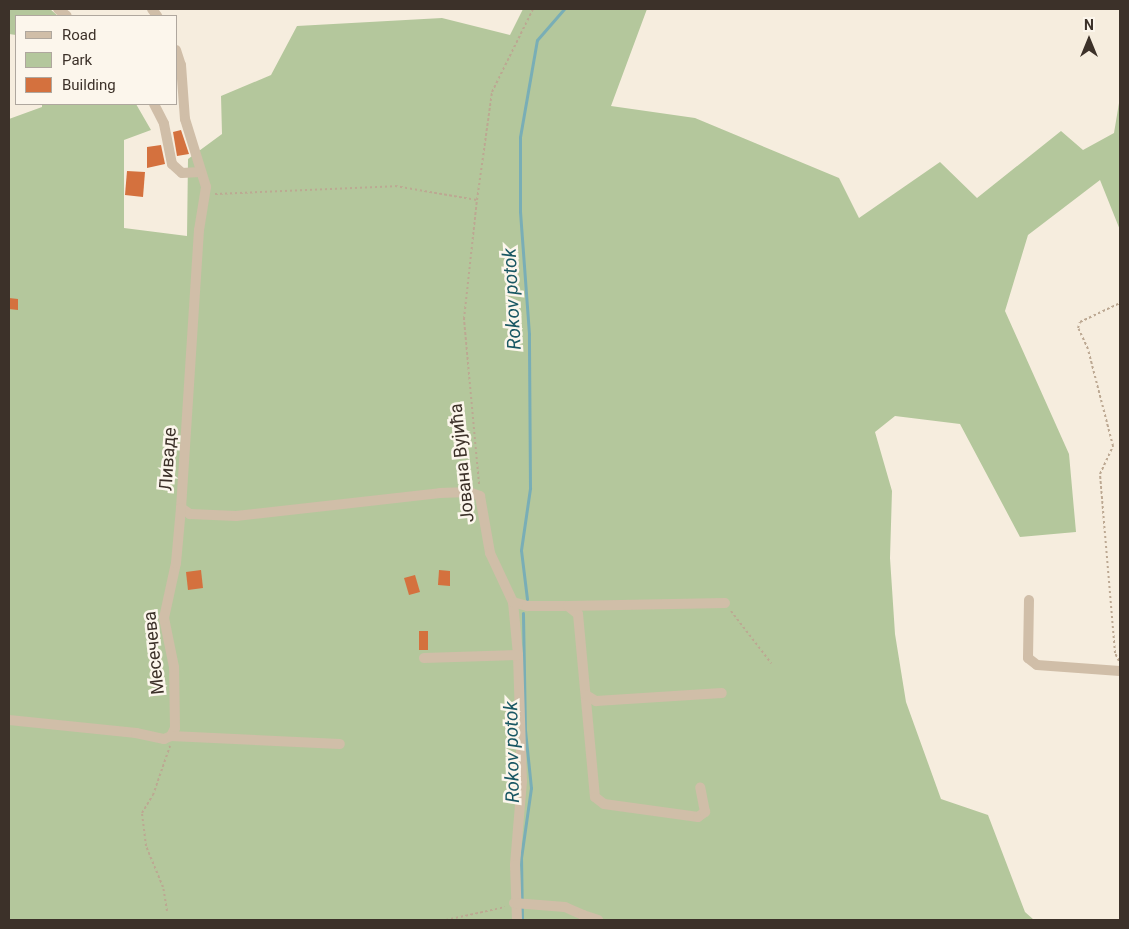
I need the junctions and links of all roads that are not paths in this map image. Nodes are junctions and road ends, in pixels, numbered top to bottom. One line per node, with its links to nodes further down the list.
1 (178, 56): 3 (street, Ливаде)
2 (154, 105): 3 (street)
3 (200, 172): 5 (street, Ливаде)
4 (480, 496): 5 (street, Ливаде); 7 (street, Јована Вујића)
5 (181, 508): 16 (street, Месечева)
6 (1029, 600): 12 (street)
7 (513, 602): 9 (street); 10 (street, Јована Вујића)
8 (725, 603): 9 (street)
9 (568, 606): 14 (street)
10 (518, 655): 11 (street); 19 (street, Јована Вујића)
11 (424, 658)
12 (1120, 671)
13 (722, 693): 14 (street)
14 (586, 695): 18 (street)
15 (9, 720): 16 (street)
16 (171, 736): 17 (street)
17 (340, 744)
18 (700, 787)
19 (520, 902): 20 (street); 21 (street, Јована Вујића)
20 (584, 917): 22 (street)
21 (517, 920)
22 (598, 920)

